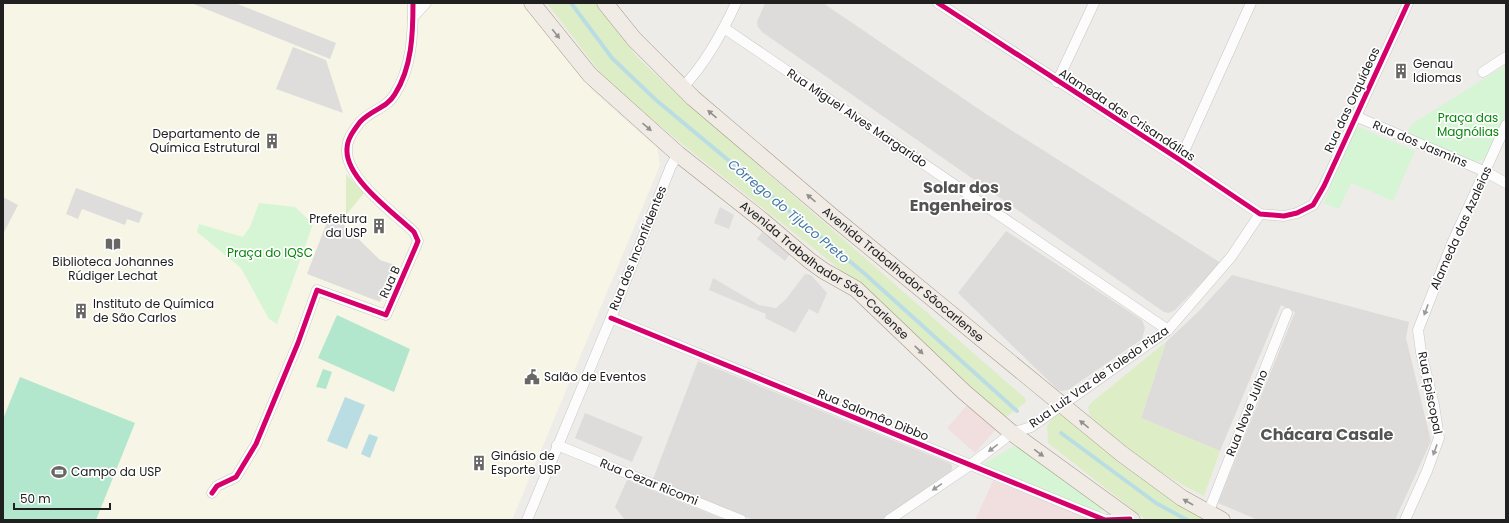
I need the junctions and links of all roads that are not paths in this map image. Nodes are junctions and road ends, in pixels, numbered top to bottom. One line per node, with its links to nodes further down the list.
1 (413, 3): 10 (street, Rua B)
2 (426, 3): 10 (street)
3 (532, 3): 18 (main road, Avenida Trabalhador São-Carlense, one-way to 18)
4 (605, 3): 15 (main road, Avenida Trabalhador Sãocarlense)
5 (736, 3): 11 (street)
6 (939, 3): 14 (street, Alameda das Crisandálias)
7 (1094, 3): 14 (street)
8 (1251, 3): 19 (street)
9 (1408, 3): 16 (street, Rua das Orquídeas)
10 (413, 17): 32 (street, Rua B)
11 (724, 28): 15 (street); 26 (street, Rua Miguel Alves Margarido)
12 (1506, 57): 13 (street)
13 (1483, 72)
14 (1057, 82): 19 (street, Alameda das Crisandálias)
15 (683, 87): 28 (main road, Avenida Trabalhador Sãocarlense, one-way to 15)
16 (1355, 116): 20 (street, Rua dos Jasmins); 22 (street, Rua das Orquídeas)
17 (1506, 125): 20 (street, Alameda das Azaleias)
18 (678, 154): 25 (street, Rua dos Inconfidentes); 29 (main road, Avenida Trabalhador São-Carlense, one-way to 29)
19 (1180, 160): 23 (street, Alameda das Crisandálias)
20 (1486, 172): 21 (street, Rua dos Jasmins); 27 (street, Alameda das Azaleias, one-way to 27)
21 (1506, 183)
22 (1313, 205): 23 (street, Alameda das Crisandálias)
23 (1260, 214): 26 (street, Rua Luiz Vaz de Toledo Pizza)
24 (1286, 313): 33 (street, Rua Nove Julho)
25 (611, 318): 30 (street, Rua dos Inconfidentes); 31 (street, Rua Salomão Dibbo)
26 (1168, 330): 28 (street, Rua Luiz Vaz de Toledo Pizza)
27 (1418, 330): 39 (street, Rua Episcopal, one-way to 39)
28 (1061, 405): 29 (street, Rua Luiz Vaz de Toledo Pizza); 33 (main road, Avenida Trabalhador Sãocarlense, one-way to 28)
29 (1012, 433): 31 (street, Rua Luiz Vaz de Toledo Pizza, one-way to 31); 37 (main road, Avenida Trabalhador São-Carlense, one-way to 37)
30 (558, 445): 34 (street, Rua dos Inconfidentes); 35 (street, Rua Cezar Ricomi)
31 (970, 465): 36 (street, Rua Luiz Vaz de Toledo Pizza, one-way to 36); 37 (street, Rua Salomão Dibbo)
32 (212, 493)
33 (1208, 513): 38 (main road, Avenida Trabalhador Sãocarlense)
34 (526, 520)
35 (741, 520)
36 (889, 520)
37 (1131, 520)
38 (1222, 520)
39 (1406, 520)

